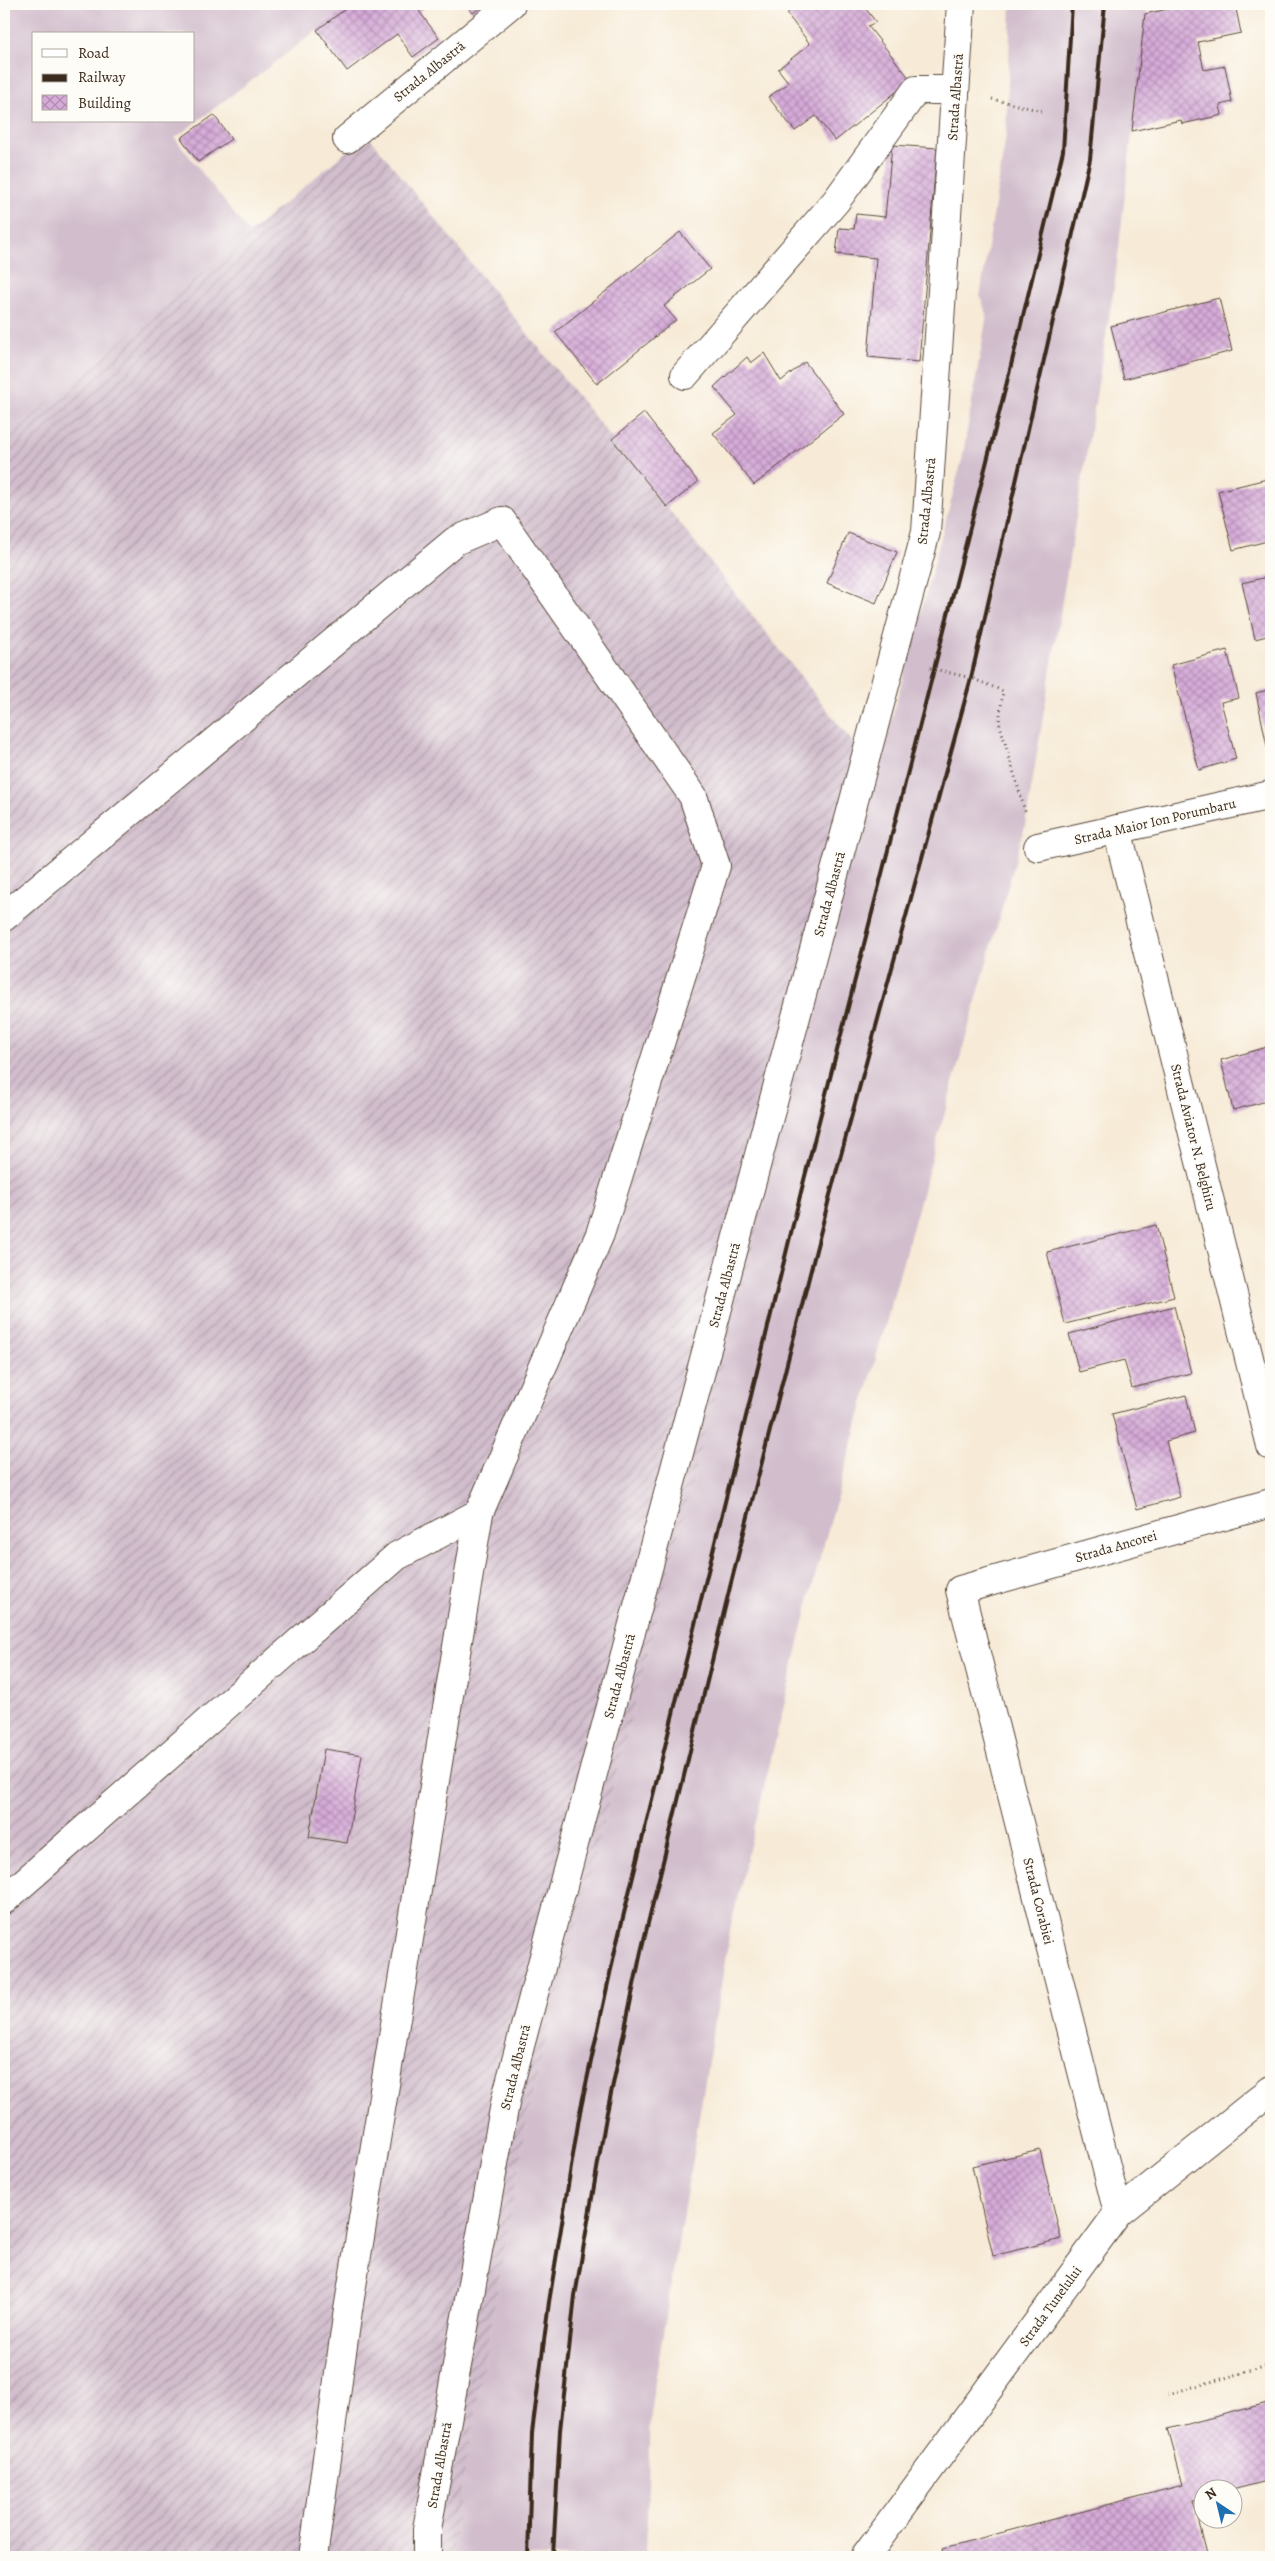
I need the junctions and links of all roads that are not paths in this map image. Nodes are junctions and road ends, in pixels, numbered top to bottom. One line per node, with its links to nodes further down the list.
1 (511, 4): 4 (street, Strada Albastră)
2 (961, 4): 3 (street, Strada Albastră)
3 (955, 90): 5 (street); 18 (street, Strada Albastră)
4 (347, 139)
5 (685, 375)
6 (1271, 795): 7 (street, Strada Maior Ion Porumbaru)
7 (1117, 829): 8 (street, Strada Maior Ion Porumbaru); 10 (street, Strada Aviator N. Belghiru)
8 (1038, 847)
9 (4, 916): 12 (street)
10 (1271, 1446)
11 (1271, 1503): 13 (street, Strada Ancorei)
12 (478, 1513): 14 (street); 17 (street)
13 (960, 1590): 16 (street, Strada Corabiei)
14 (4, 1900)
15 (1271, 2090): 16 (street, Strada Tunelului)
16 (1118, 2213): 19 (street, Strada Tunelului)
17 (313, 2557)
18 (427, 2557)
19 (865, 2557)

